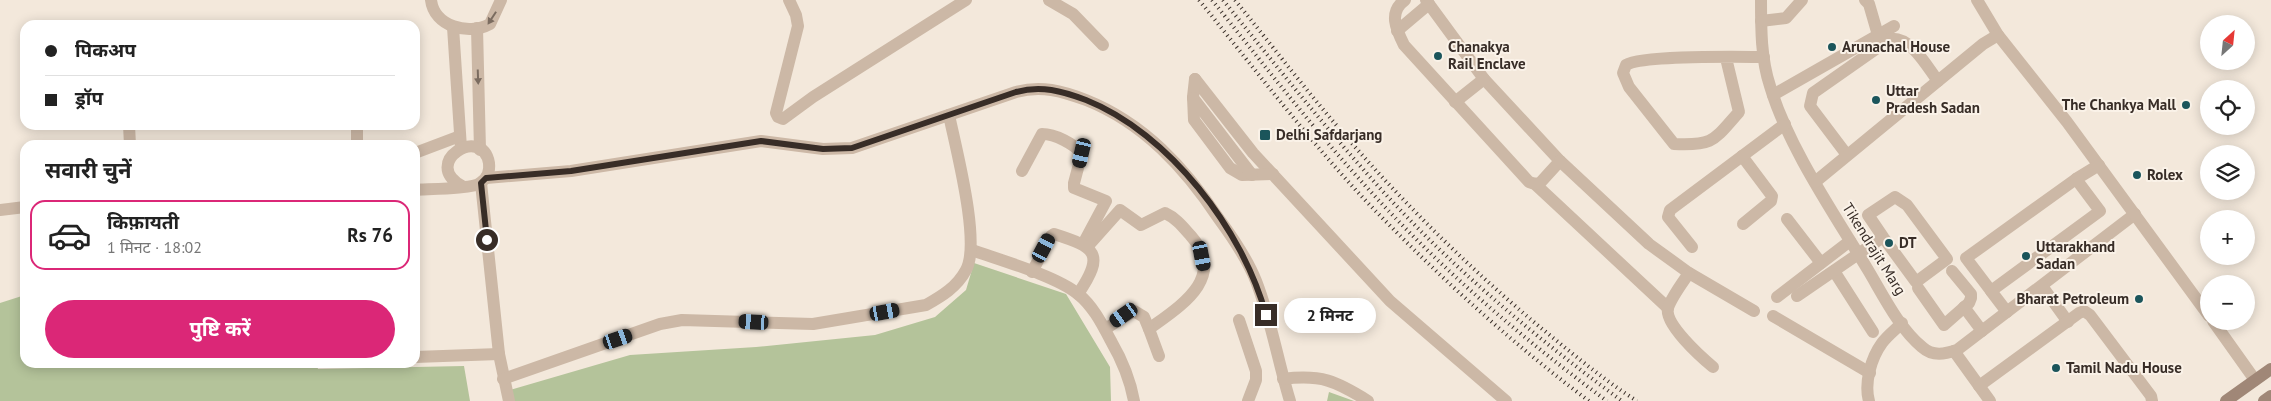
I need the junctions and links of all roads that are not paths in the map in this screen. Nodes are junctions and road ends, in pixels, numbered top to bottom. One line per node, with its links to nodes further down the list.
1 (431, 0): 13 (street)
2 (501, 0): 15 (street, one-way to 15)
3 (789, 0): 4 (street)
4 (966, 0)
5 (1049, 0): 19 (street)
6 (1405, 0): 16 (street)
7 (1761, 0): 12 (street, Tikendrajit Marg)
8 (1802, 0): 12 (street)
9 (1865, 0): 17 (street)
10 (1977, 0): 18 (street)
11 (1427, 2): 16 (street); 22 (street)
12 (1761, 21): 20 (street, Tikendrajit Marg)
13 (453, 26): 15 (street); 28 (street)
14 (1894, 26): 17 (street)
15 (477, 28): 29 (street, one-way to 29)
16 (1397, 31): 25 (street)
17 (1878, 35): 24 (street)
18 (1998, 35): 23 (street); 34 (street)
19 (1103, 46)
20 (1764, 57): 21 (street); 24 (street, Tikendrajit Marg)
21 (1726, 58): 21 (street)
22 (1484, 79): 25 (street); 33 (street)
23 (1938, 81): 31 (street); 31 (street)
24 (1773, 95): 27 (street, Tikendrajit Marg)
25 (1455, 102): 40 (street)
26 (949, 115): 38 (street); 52 (street); 87 (street)
27 (1785, 124): 32 (street); 39 (street, Tikendrajit Marg)
28 (460, 142): 29 (street); 30 (street); 41 (street)
29 (480, 150): 38 (street)
30 (420, 152)
31 (1847, 155): 39 (street)
32 (1742, 156): 47 (street); 51 (street)
33 (1560, 161): 40 (street); 58 (street)
34 (2099, 165): 37 (street); 45 (street)
35 (1022, 171): 50 (street)
36 (1273, 174): 36 (street); 96 (street)
37 (2076, 179): 61 (street); 61 (street)
38 (483, 181): 41 (street); 80 (street)
39 (1815, 182): 49 (street, Tikendrajit Marg)
40 (1536, 184): 67 (street)
41 (462, 186): 42 (street)
42 (420, 190)
43 (20, 207): 44 (street)
44 (2, 208)
45 (2135, 214): 59 (street); 65 (street)
46 (1787, 219): 54 (street)
47 (1743, 224)
48 (1883, 237): 48 (street); 53 (street)
49 (1850, 241): 53 (street, Tikendrajit Marg); 54 (street)
50 (1085, 245): 57 (street); 62 (street); 75 (street)
51 (1692, 247)
52 (972, 250): 57 (street); 86 (street)
53 (1858, 254): 56 (street); 73 (street, Tikendrajit Marg)
54 (1821, 263): 64 (street)
55 (1952, 270): 66 (street)
56 (1834, 271): 63 (street); 78 (street)
57 (1032, 272): 62 (street)
58 (1688, 273): 67 (street); 68 (street)
59 (2042, 286): 69 (street); 72 (street)
60 (1918, 288): 66 (street)
61 (1991, 291): 69 (street)
62 (1078, 294): 74 (street)
63 (1798, 296)
64 (1777, 297)
65 (2200, 304)
66 (1964, 307): 77 (street)
67 (1668, 308): 83 (street)
68 (1754, 311)
69 (2006, 312): 77 (street)
70 (1773, 316): 85 (street)
71 (1239, 320): 93 (street)
72 (2068, 322): 89 (street); 99 (street)
73 (1902, 323): 79 (street, Tikendrajit Marg); 85 (street)
74 (1104, 329): 75 (street); 92 (street)
75 (1149, 329): 81 (street)
76 (2219, 330): 88 (street)
77 (1982, 331): 79 (street)
78 (1873, 332)
79 (1954, 351): 89 (street)
80 (499, 354): 82 (street); 86 (street)
81 (1159, 356)
82 (420, 357)
83 (1713, 367)
84 (2271, 369): 88 (main road)
85 (1870, 373): 97 (street)
86 (503, 379): 91 (street)
87 (1284, 379): 94 (street); 95 (street)
88 (2255, 380): 100 (main road)
89 (1979, 386): 98 (street)
90 (2271, 396): 101 (main road)
91 (509, 401)
92 (1134, 401)
93 (1248, 401)
94 (1290, 401)
95 (1368, 401)
96 (1506, 401)
97 (1869, 401)
98 (1990, 401)
99 (2152, 401)
100 (2226, 401)
101 (2264, 401)

